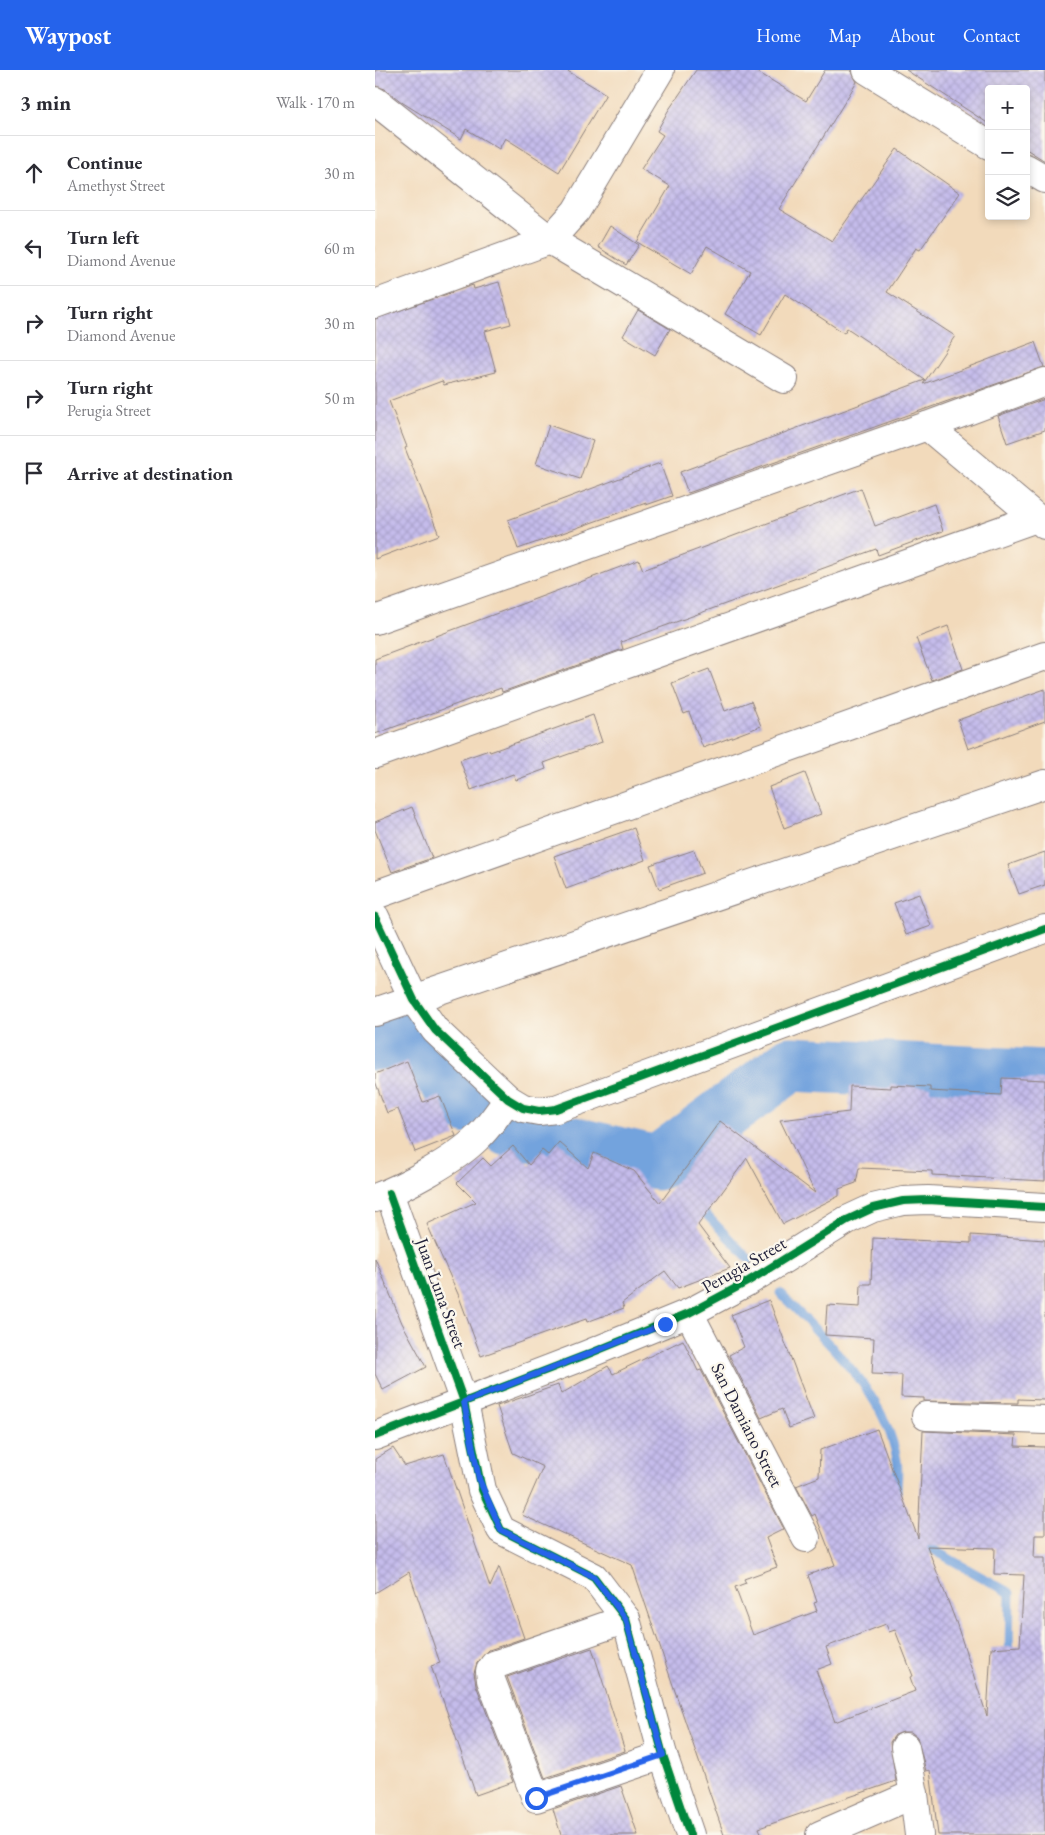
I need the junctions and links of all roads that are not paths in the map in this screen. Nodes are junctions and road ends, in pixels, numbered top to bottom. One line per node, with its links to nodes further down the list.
1 (660, 70): 7 (street)
2 (867, 70): 4 (street)
3 (375, 101): 7 (street)
4 (985, 143)
5 (1030, 170): 6 (street)
6 (1045, 179)
7 (550, 240): 8 (street); 9 (street)
8 (375, 304)
9 (784, 379)
10 (1045, 382): 11 (street)
11 (927, 426): 12 (street); 13 (street)
12 (1041, 521): 15 (street)
13 (375, 620)
14 (1045, 656): 17 (street)
15 (375, 754)
16 (1045, 784): 20 (street)
17 (375, 895)
18 (375, 917): 20 (street)
19 (1045, 929): 22 (street)
20 (414, 1000): 21 (street); 22 (street)
21 (375, 1012)
22 (508, 1099): 23 (street)
23 (382, 1195): 26 (street, Juan Luna Street)
24 (1045, 1207): 25 (street, Perugia Street)
25 (689, 1312): 26 (street, Perugia Street); 30 (street, San Damiano Street)
26 (464, 1402): 29 (street, Perugia Street); 31 (street, Juan Luna Street)
27 (926, 1416): 28 (street)
28 (1045, 1420)
29 (375, 1436)
30 (805, 1538)
31 (626, 1619): 33 (street); 33 (street)
32 (905, 1746): 34 (street)
33 (663, 1755): 35 (street)
34 (915, 1794): 36 (street); 37 (street)
35 (690, 1835)
36 (821, 1835)
37 (919, 1835)

